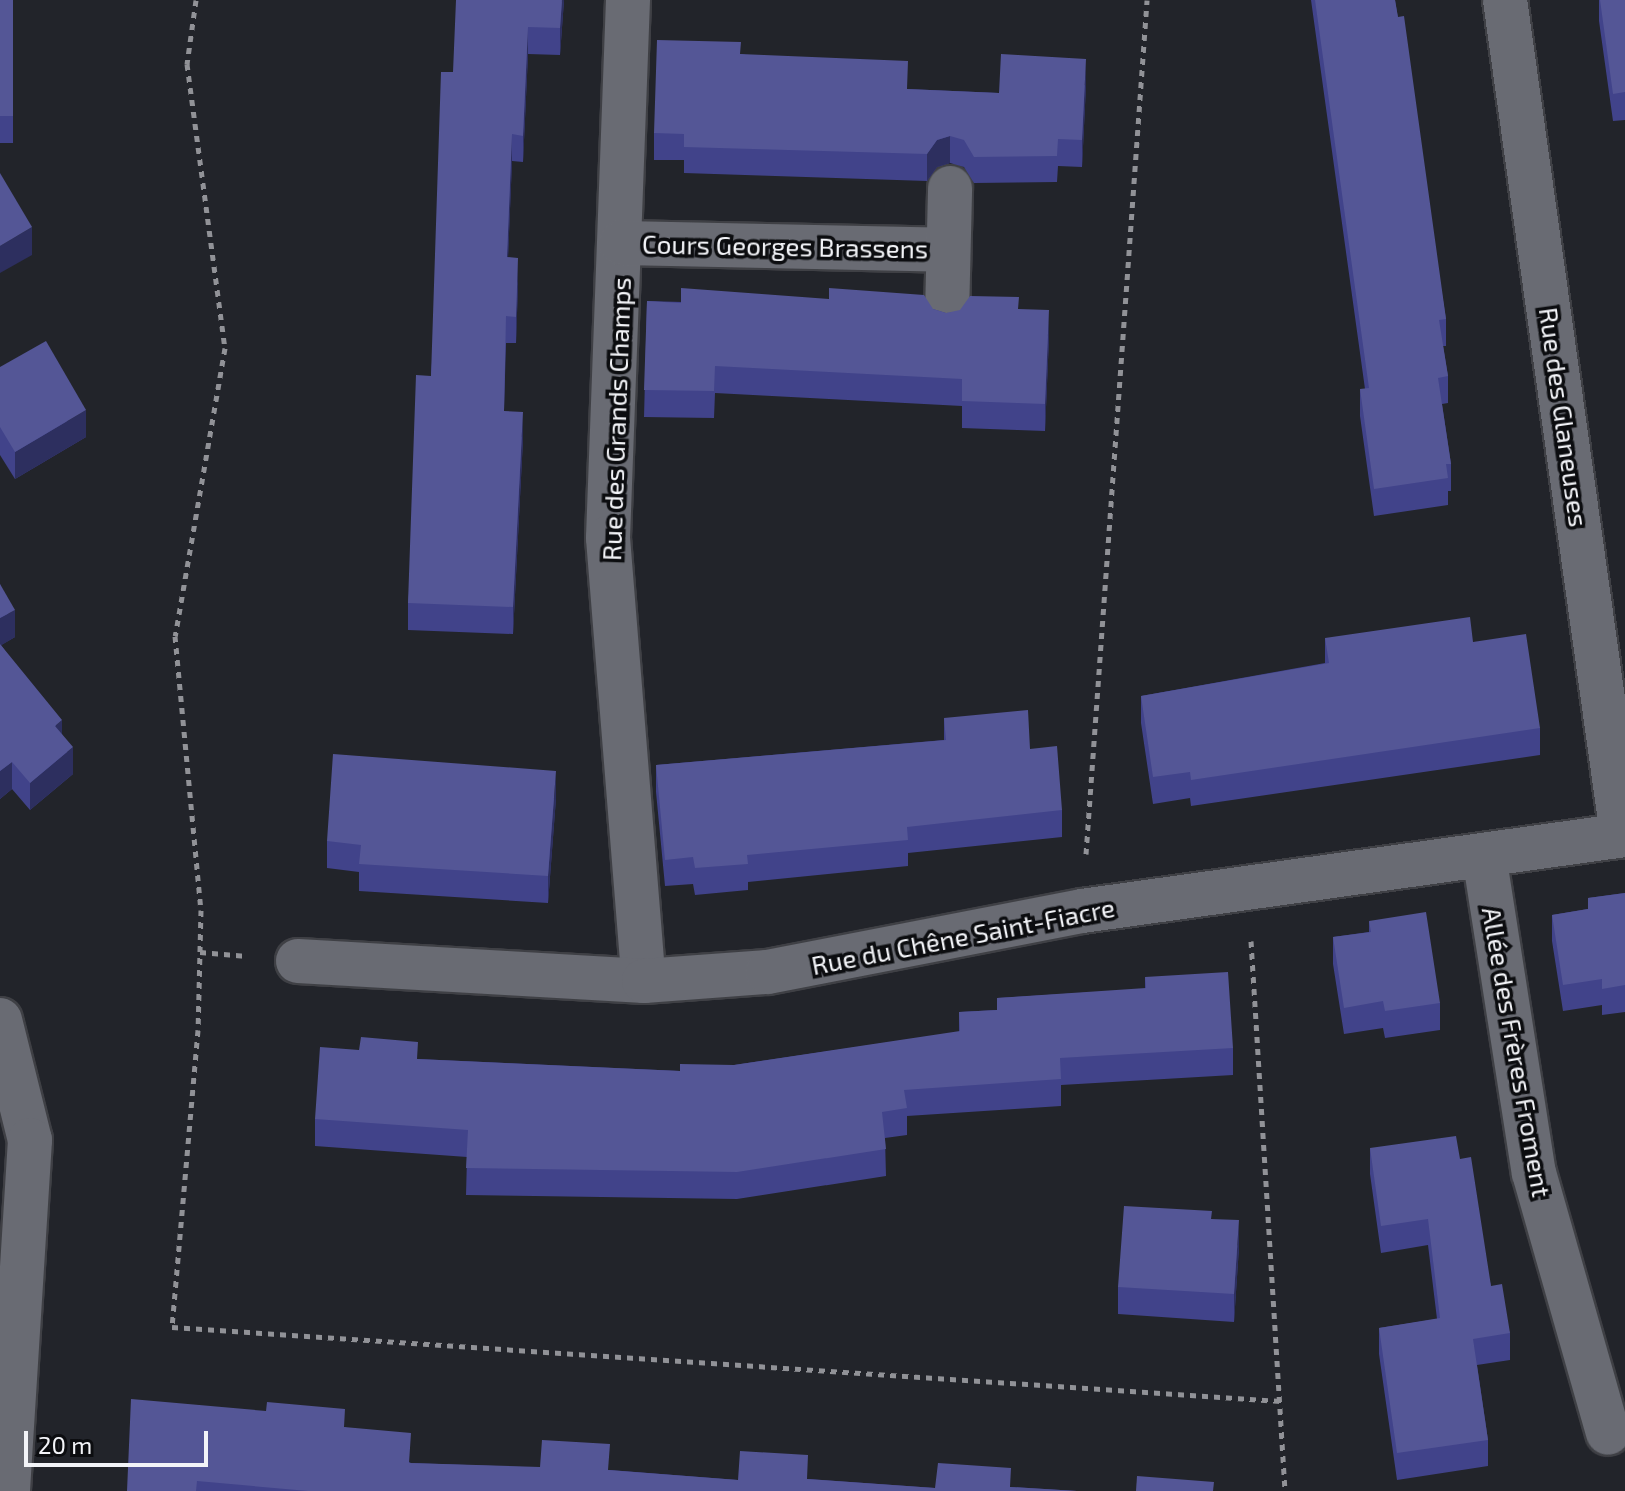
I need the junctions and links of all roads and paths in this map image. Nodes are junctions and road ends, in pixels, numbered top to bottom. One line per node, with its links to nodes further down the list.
1 (628, 0): 5 (street, Rue des Grands Champs)
2 (1147, 0): 11 (path)
3 (1505, 0): 8 (street, Rue des Glaneuses)
4 (950, 188): 6 (street, Cours Georges Brassens)
5 (621, 243): 6 (street, Cours Georges Brassens); 13 (street, Rue des Grands Champs)
6 (948, 250): 7 (street, Cours Georges Brassens)
7 (947, 315)
8 (1624, 835): 9 (street, Rue du Chêne Saint-Fiacre)
9 (1484, 855): 10 (street, Rue du Chêne Saint-Fiacre); 15 (street, Allée des Frères Froment)
10 (1248, 888): 11 (street, Rue du Chêne Saint-Fiacre); 17 (path)
11 (1082, 911): 13 (street, Rue du Chêne Saint-Fiacre)
12 (298, 961): 13 (street, Rue du Chêne Saint-Fiacre)
13 (644, 981)
14 (0, 1020): 16 (street)
15 (1608, 1433)
16 (8, 1491)
17 (1285, 1491)

